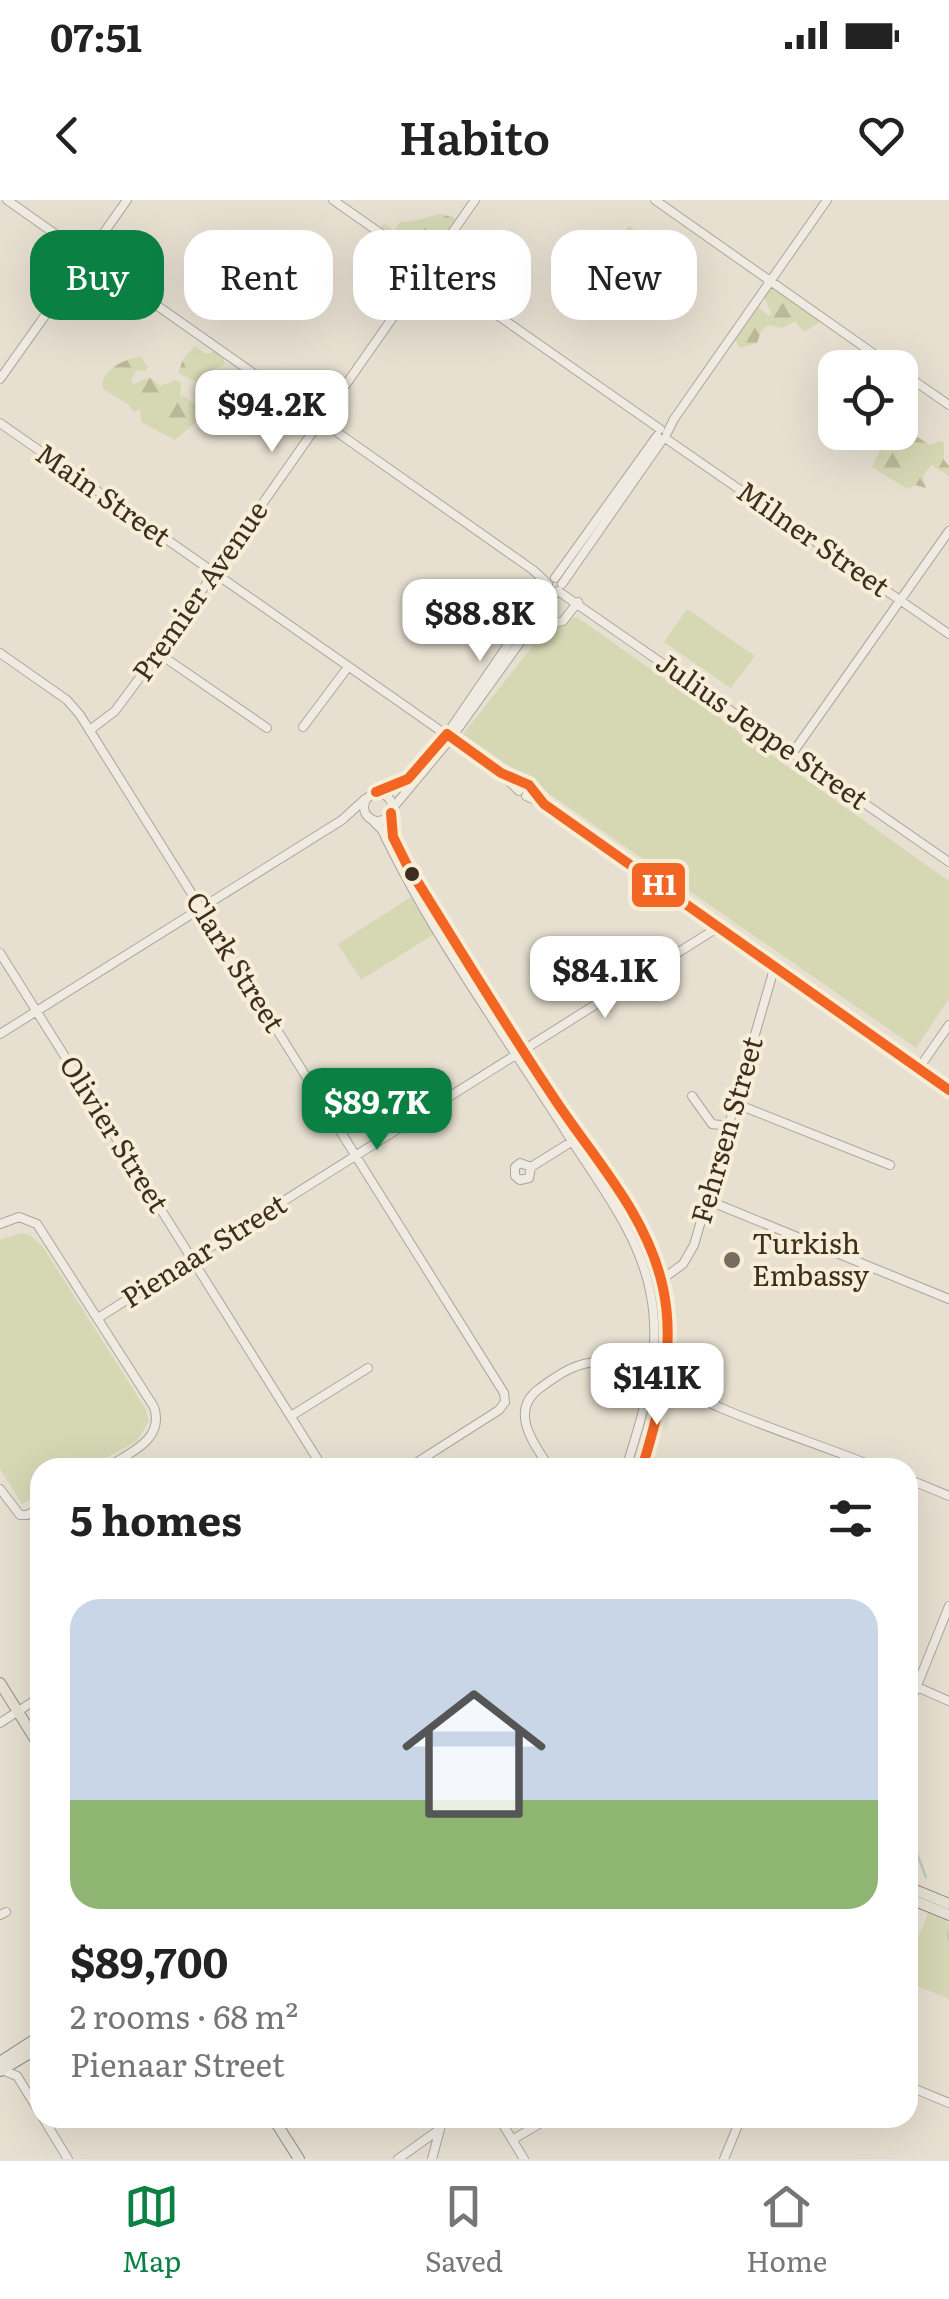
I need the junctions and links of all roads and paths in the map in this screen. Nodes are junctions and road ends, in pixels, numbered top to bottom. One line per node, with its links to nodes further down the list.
1 (7, 200): 7 (street, Julius Jeppe Street)
2 (127, 200): 8 (street)
3 (332, 200): 9 (street, Milner Street)
4 (475, 200): 10 (street, Premier Avenue)
5 (656, 200): 11 (street)
6 (827, 200): 11 (street)
7 (49, 230)
8 (106, 230)
9 (375, 230)
10 (454, 230)
11 (770, 281): 16 (street); 22 (street)
12 (164, 311): 20 (street, Julius Jeppe Street)
13 (42, 320): 17 (street)
14 (390, 320): 20 (street, Premier Avenue)
15 (502, 320): 22 (street, Milner Street)
16 (868, 350)
17 (0, 380)
18 (918, 385): 19 (street)
19 (949, 406)
20 (320, 419): 24 (street, Premier Avenue); 25 (street, Julius Jeppe Street)
21 (0, 423): 24 (street, Main Street)
22 (662, 434): 25 (street); 26 (street, Milner Street)
23 (949, 532): 26 (street)
24 (213, 572): 31 (street, Premier Avenue); 32 (street, Main Street)
25 (555, 585): 27 (street, Julius Jeppe Street); 28 (street)
26 (902, 600): 29 (street, Milner Street); 37 (street)
27 (577, 602): 28 (street); 37 (street, Julius Jeppe Street)
28 (525, 628): 36 (street)
29 (949, 634)
30 (0, 653): 35 (street, Clark Street)
31 (158, 653): 34 (street); 35 (street, Premier Avenue)
32 (348, 667): 33 (street); 36 (street, Main Street)
33 (303, 727)
34 (267, 728)
35 (90, 730): 44 (street, Clark Street)
36 (450, 736): 38 (street); 40 (street); 45 (street, Main Street)
37 (794, 751): 43 (street, Julius Jeppe Street)
38 (376, 792): 39 (street); 40 (street)
39 (365, 800): 41 (street); 42 (street)
40 (391, 811): 41 (street); 47 (street)
41 (368, 818): 42 (street); 47 (street)
42 (342, 820): 44 (street)
43 (949, 862)
44 (201, 908): 49 (street); 59 (street, Clark Street)
45 (716, 928): 48 (street, Main Street); 52 (street, Pienaar Street)
46 (0, 953): 49 (street, Olivier Street)
47 (462, 960): 52 (street)
48 (774, 969): 53 (street, Main Street); 56 (street, Fehrsen Street)
49 (36, 1011): 51 (street); 65 (street, Olivier Street)
50 (949, 1024): 53 (street)
51 (0, 1034)
52 (520, 1052): 58 (street); 59 (street, Pienaar Street)
53 (919, 1068): 54 (street, Main Street)
54 (949, 1090)
55 (692, 1096): 57 (street)
56 (734, 1103): 57 (street, Fehrsen Street); 60 (street)
57 (728, 1126): 63 (street, Fehrsen Street)
58 (576, 1139): 61 (street); 62 (street)
59 (356, 1156): 65 (street, Pienaar Street); 75 (street, Clark Street)
60 (890, 1165)
61 (530, 1167)
62 (600, 1176): 66 (street); 70 (street)
63 (707, 1200): 66 (street, Fehrsen Street); 67 (street)
64 (0, 1224): 68 (street)
65 (192, 1259): 68 (street, Pienaar Street); 72 (street, Olivier Street)
66 (662, 1280): 71 (street)
67 (949, 1300)
68 (98, 1318): 73 (street)
69 (368, 1368): 72 (street)
70 (651, 1378): 71 (street); 76 (street); 77 (street)
71 (664, 1384): 78 (street); 79 (street)
72 (291, 1416): 74 (street, Olivier Street)
73 (121, 1458)
74 (317, 1458)
75 (424, 1458)
76 (544, 1458)
77 (629, 1458)
78 (645, 1458)
79 (852, 1458)
80 (918, 1483): 82 (street)
81 (0, 1490): 83 (street)
82 (949, 1496)
83 (30, 1513)
84 (949, 1606): 85 (street)
85 (918, 1672)
86 (0, 1683): 90 (main road)
87 (918, 1687): 88 (street)
88 (949, 1700)
89 (30, 1704): 90 (street)
90 (18, 1712): 91 (street); 92 (main road)
91 (0, 1722)
92 (30, 1731)
93 (918, 1891): 95 (main road)
94 (918, 1902): 96 (main road)
95 (949, 1904)
96 (949, 1916)
97 (30, 2045): 100 (main road)
98 (0, 2048): 100 (street)
99 (30, 2052): 100 (main road)
100 (16, 2057): 101 (main road); 102 (street)
101 (1, 2068): 102 (street)
102 (17, 2076): 104 (street)
103 (918, 2090): 105 (street)
104 (30, 2097)
105 (949, 2103)
106 (49, 2128): 113 (street)
107 (279, 2128): 114 (main road)
108 (504, 2128): 112 (street)
109 (532, 2128): 112 (street)
110 (737, 2128): 118 (street)
111 (440, 2129): 115 (street); 116 (street)
112 (512, 2140): 117 (street)
113 (68, 2159)
114 (299, 2159)
115 (398, 2159)
116 (432, 2159)
117 (524, 2159)
118 (724, 2159)

